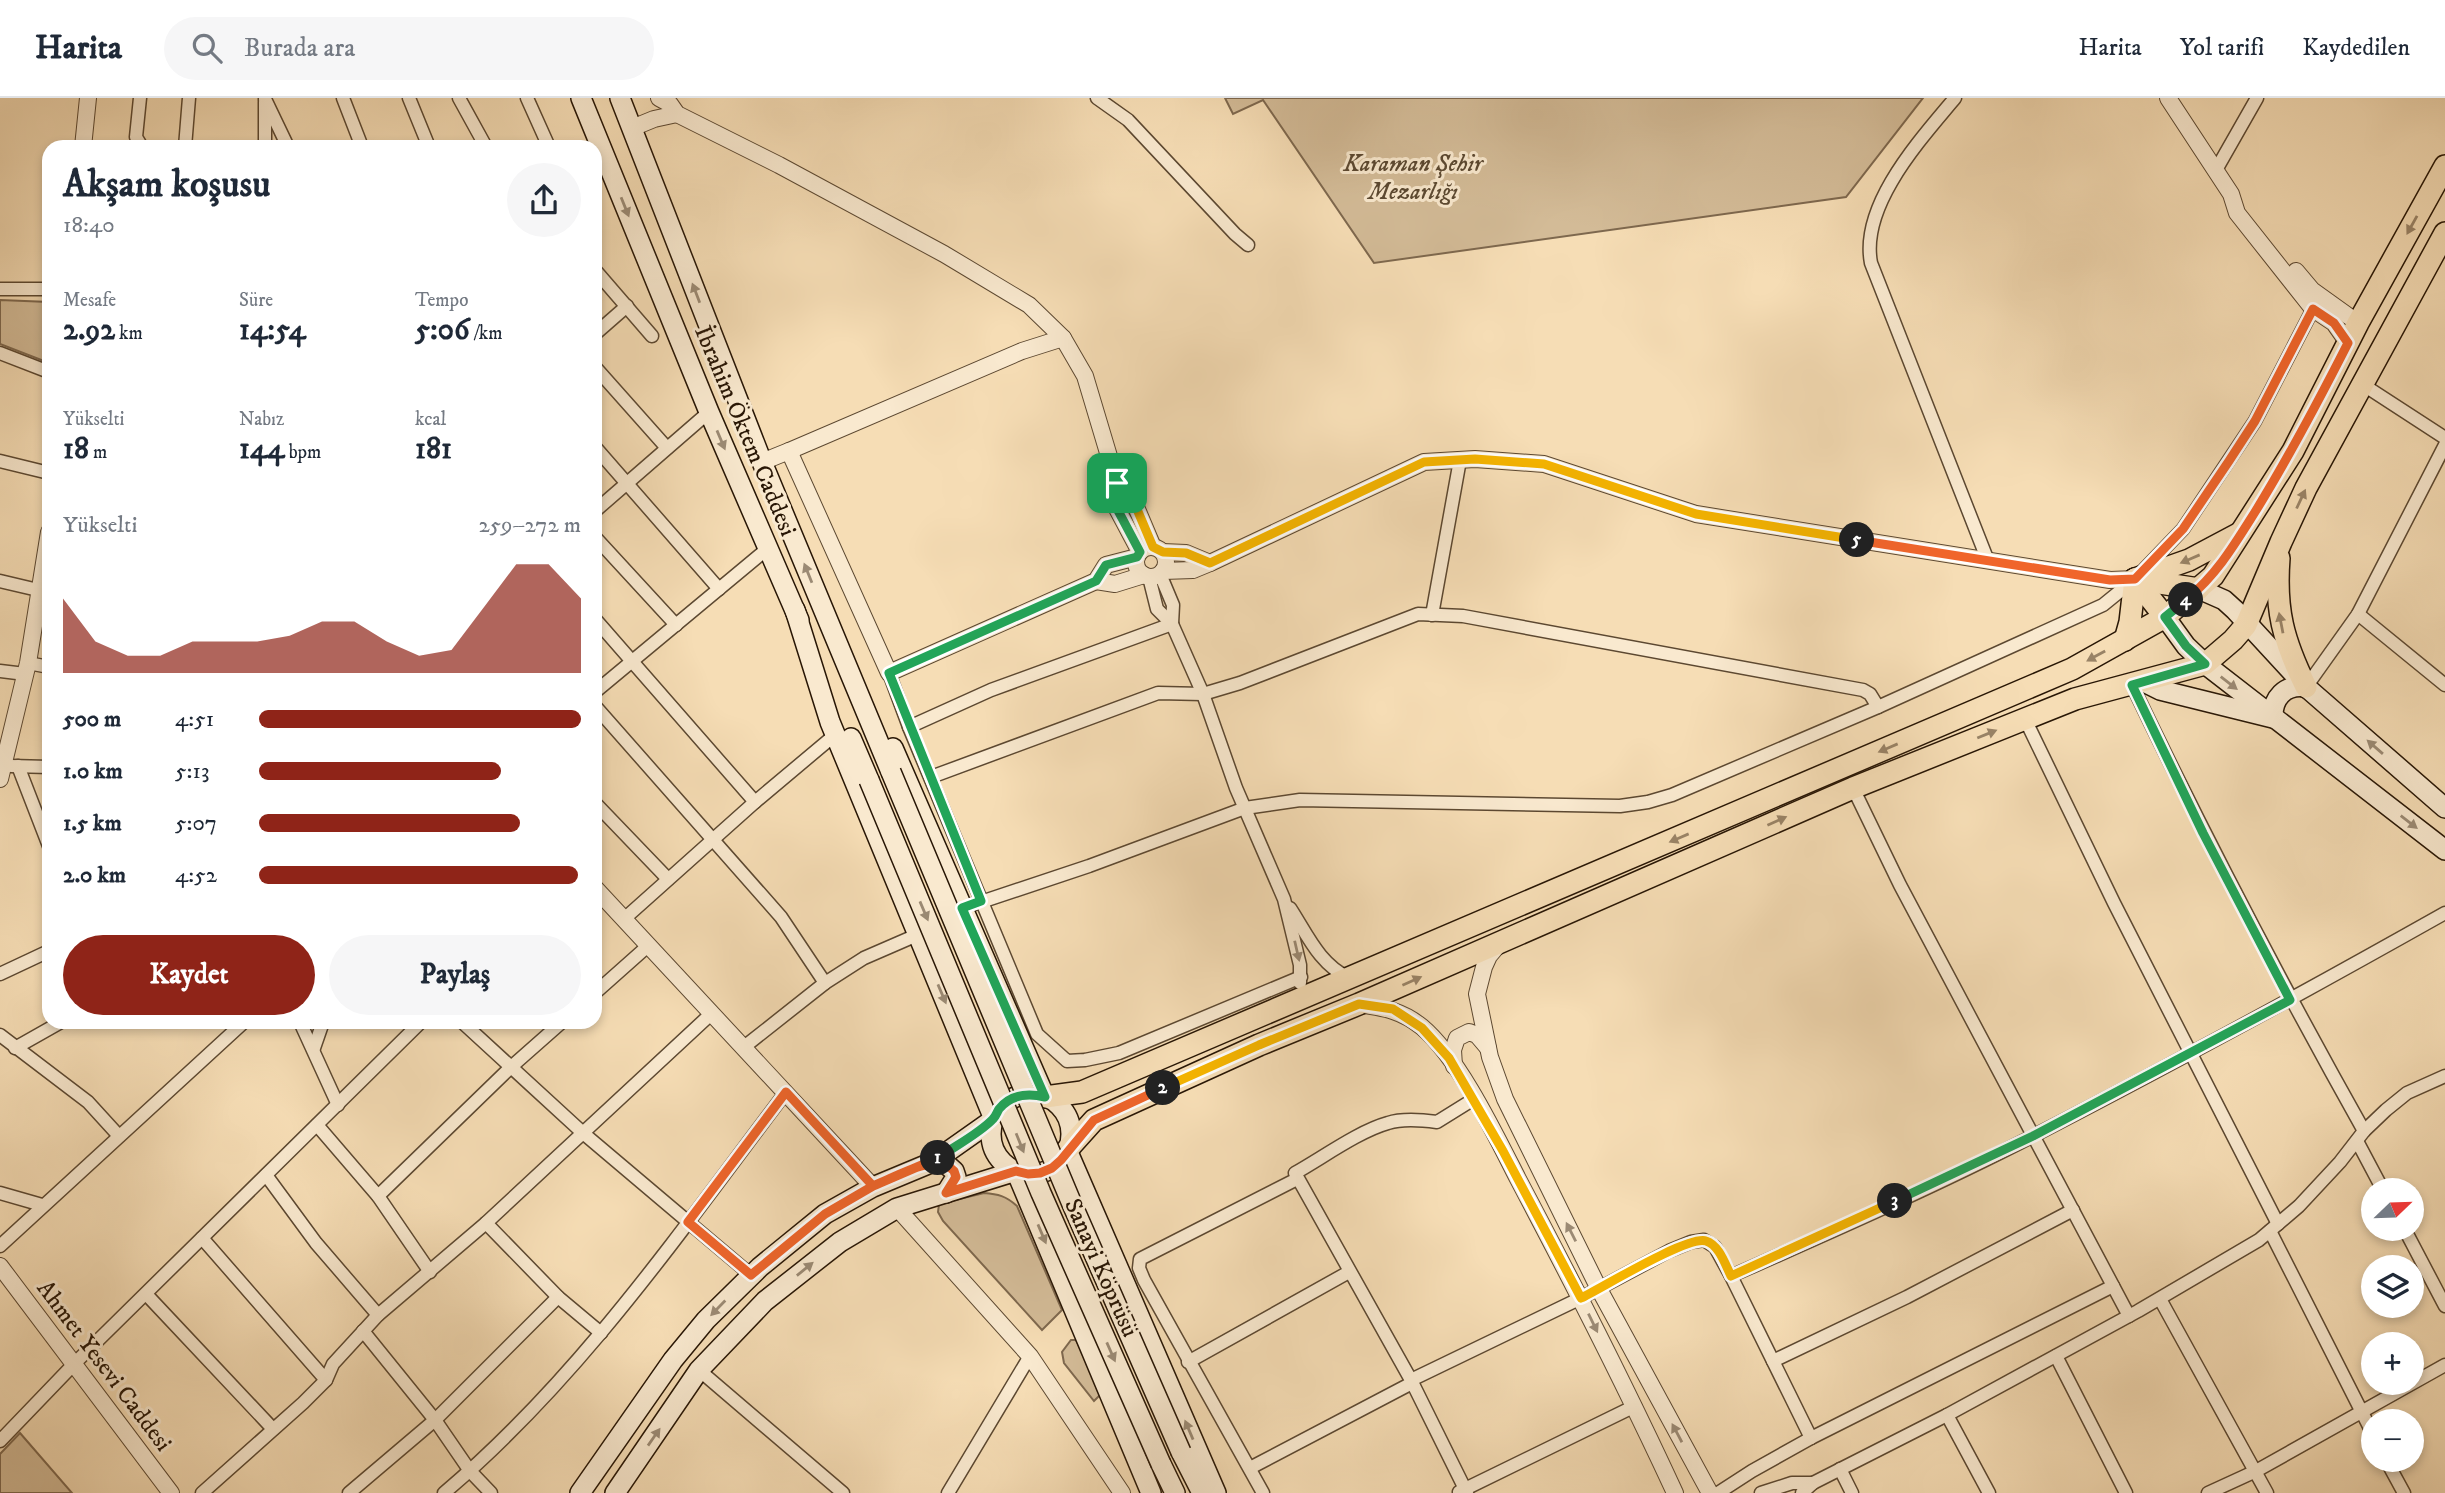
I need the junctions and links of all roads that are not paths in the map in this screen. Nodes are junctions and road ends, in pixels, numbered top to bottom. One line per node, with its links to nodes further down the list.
1 (88, 98): 19 (street)
2 (140, 98): 20 (street)
3 (189, 98): 21 (street)
4 (265, 98): 22 (street); 23 (street)
5 (344, 98): 24 (street)
6 (408, 98): 25 (street)
7 (459, 98): 26 (street)
8 (527, 98): 27 (street)
9 (581, 98): 18 (main road, İbrahim Öktem Caddesi)
10 (620, 98): 17 (main road, İbrahim Öktem Caddesi)
11 (659, 98): 16 (street)
12 (1097, 98): 34 (street)
13 (1955, 98): 66 (street)
14 (2168, 98): 31 (street)
15 (2256, 98): 31 (street)
16 (677, 114): 17 (street); 43 (street)
17 (632, 128): 18 (main road); 57 (main road, İbrahim Öktem Caddesi, one-way to 17)
18 (596, 136): 28 (main road, İbrahim Öktem Caddesi)
19 (84, 140)
20 (137, 140)
21 (186, 140)
22 (265, 140)
23 (285, 140)
24 (359, 140)
25 (426, 140)
26 (482, 140)
27 (546, 140)
28 (597, 140)
29 (2445, 166): 40 (main road, one-way to 40)
30 (602, 170): 49 (main road, İbrahim Öktem Caddesi, one-way to 49)
31 (2216, 170): 32 (street)
32 (2231, 194): 39 (street); 40 (street)
33 (2445, 233): 48 (main road)
34 (1248, 245)
35 (602, 278): 38 (street)
36 (0, 289): 37 (street)
37 (42, 289)
38 (626, 306): 41 (street); 42 (street)
39 (2313, 309): 44 (street); 70 (street)
40 (2358, 323): 44 (main road)
41 (602, 328)
42 (652, 336)
43 (1063, 338): 53 (street); 65 (street)
44 (2348, 343): 61 (main road)
45 (0, 353): 46 (street)
46 (42, 369)
47 (602, 375): 52 (street)
48 (2362, 384): 50 (street); 62 (main road, one-way to 48)
49 (709, 412): 52 (street); 64 (main road, İbrahim Öktem Caddesi, one-way to 64)
50 (2445, 438)
51 (2445, 445): 79 (street)
52 (667, 448): 59 (street)
53 (789, 451): 57 (street); 91 (street)
54 (602, 455): 59 (street)
55 (1460, 460): 66 (street); 67 (street); 78 (street)
56 (0, 461): 58 (street)
57 (762, 462): 76 (main road, İbrahim Öktem Caddesi, one-way to 57)
58 (42, 471)
59 (627, 483): 60 (street); 73 (street)
60 (602, 505)
61 (2242, 532): 70 (main road, one-way to 70); 74 (main road)
62 (2281, 542): 83 (main road); 95 (main road, one-way to 62)
63 (602, 545): 82 (street)
64 (767, 549): 73 (street); 77 (main road, İbrahim Öktem Caddesi)
65 (1148, 552): 67 (street); 69 (street); 69 (street); 72 (street)
66 (1988, 561): 70 (street)
67 (1210, 563): 69 (street)
68 (42, 569): 75 (street)
69 (1154, 574): 72 (street); 81 (street)
70 (2135, 579): 74 (main road); 80 (main road); 85 (main road); 97 (street)
71 (0, 581): 75 (street)
72 (1096, 581): 91 (street)
73 (719, 589): 82 (street)
74 (2199, 589): 80 (main road); 83 (main road)
75 (38, 590): 89 (street)
76 (822, 608): 105 (main road, İbrahim Öktem Caddesi); 119 (main road)
77 (795, 610): 102 (main road); 107 (main road, İbrahim Öktem Caddesi)
78 (1432, 614): 96 (street); 97 (street)
79 (2358, 614): 93 (street); 95 (street)
80 (2165, 617): 85 (main road); 87 (main road)
81 (1172, 624): 96 (street); 101 (street)
82 (676, 625): 86 (street)
83 (2246, 625): 87 (main road); 95 (main road)
84 (602, 627): 86 (street)
85 (2124, 640): 128 (main road, one-way to 128)
86 (633, 660): 94 (street); 109 (street)
87 (2205, 664): 92 (main road); 99 (main road, one-way to 99)
88 (42, 668): 89 (street)
89 (26, 669): 90 (street); 104 (street)
90 (0, 671)
91 (889, 673): 101 (street)
92 (2138, 684): 99 (main road); 100 (main road); 131 (street)
93 (2445, 685)
94 (602, 686)
95 (2306, 687): 99 (main road); 111 (main road, one-way to 95)
96 (1203, 694): 106 (street); 110 (street)
97 (1878, 707): 110 (street)
98 (602, 714): 114 (street)
99 (2273, 718): 115 (main road, one-way to 115)
100 (2025, 719): 108 (main road, one-way to 100); 147 (street)
101 (909, 727): 106 (street)
102 (836, 734): 109 (street); 122 (main road)
103 (42, 767): 104 (street)
104 (5, 769): 113 (street)
105 (891, 772): 234 (main road, Sanayi Köprüsü, bridge)
106 (931, 778): 119 (street)
107 (869, 780): 233 (main road, Sanayi Köprüsü, one-way to 233, bridge)
108 (1853, 788): 123 (main road, one-way to 108); 161 (street)
109 (755, 802): 114 (street)
110 (1245, 808): 118 (street); 119 (street)
111 (2445, 808)
112 (602, 810): 116 (street)
113 (42, 834)
114 (713, 839): 116 (street); 129 (street)
115 (2445, 850)
116 (668, 879): 121 (street)
117 (602, 895): 121 (street)
118 (1284, 899): 127 (street, one-way to 127); 128 (street)
119 (972, 905): 127 (street); 153 (main road)
120 (2445, 913): 131 (street)
121 (624, 919): 124 (street)
122 (918, 935): 129 (street); 156 (main road, one-way to 156)
123 (1501, 942): 133 (main road, one-way to 123); 146 (street)
124 (649, 946): 130 (street); 134 (street)
125 (42, 954): 126 (street)
126 (0, 974)
127 (1301, 977): 132 (street)
128 (1350, 979): 132 (main road)
129 (825, 983): 145 (street)
130 (602, 987)
131 (2290, 1000): 147 (street); 162 (street)
132 (1294, 1003): 152 (main road)
133 (1359, 1004): 149 (street); 157 (main road)
134 (712, 1013): 145 (street); 159 (street)
135 (49, 1029): 143 (street)
136 (236, 1029): 160 (street)
137 (304, 1029): 144 (street)
138 (321, 1029): 144 (street)
139 (414, 1029): 155 (street)
140 (470, 1029): 148 (street)
141 (554, 1029): 148 (street)
142 (0, 1035): 143 (street)
143 (15, 1048): 160 (street)
144 (314, 1048): 155 (street)
145 (744, 1048): 151 (street)
146 (1488, 1048): 149 (street); 188 (street, one-way to 146)
147 (2190, 1051): 161 (street); 178 (street)
148 (511, 1067): 159 (street); 172 (street)
149 (1455, 1067): 154 (street)
150 (2445, 1076): 162 (street)
151 (786, 1092): 169 (street); 176 (street)
152 (1082, 1092): 153 (main road); 157 (main road)
153 (1045, 1097): 156 (main road); 163 (main road)
154 (1474, 1098): 168 (street); 191 (street)
155 (338, 1104): 158 (street)
156 (993, 1119): 164 (main road); 165 (main road)
157 (1094, 1120): 163 (main road)
158 (317, 1125): 166 (street); 172 (street)
159 (583, 1132): 176 (street); 177 (street)
160 (119, 1136): 173 (street)
161 (2033, 1136): 175 (street); 186 (street)
162 (2360, 1136): 167 (street); 178 (street)
163 (1068, 1150): 165 (main road); 235 (main road, one-way to 163)
164 (933, 1162): 169 (main road); 170 (main road)
165 (1016, 1171): 170 (main road); 232 (main road, one-way to 232)
166 (266, 1175): 179 (street); 194 (street)
167 (2378, 1178)
168 (1297, 1179): 183 (street); 201 (street)
169 (873, 1186): 185 (main road)
170 (946, 1193): 174 (main road)
171 (0, 1194): 173 (street)
172 (378, 1196): 182 (street)
173 (42, 1205): 181 (street)
174 (897, 1208): 198 (street); 204 (main road, one-way to 174)
175 (2073, 1210): 187 (street); 200 (street)
176 (688, 1222): 185 (street); 197 (street)
177 (486, 1223): 182 (street); 190 (street)
178 (2274, 1227): 192 (street); 209 (street)
179 (202, 1238): 189 (street); 205 (street)
180 (2411, 1241): 193 (street)
181 (0, 1246)
182 (430, 1272): 194 (street)
183 (1349, 1272): 201 (street); 206 (street)
184 (3, 1275): 202 (street, Ahmet Yesevi Caddesi)
185 (751, 1275): 227 (main road, one-way to 227)
186 (1731, 1276): 188 (street); 200 (street)
187 (2113, 1286): 195 (street); 213 (street)
188 (1599, 1289): 191 (street); 238 (street, one-way to 188)
189 (146, 1294): 202 (street); 212 (street)
190 (558, 1297): 197 (street); 211 (street)
191 (1581, 1298): 206 (street); 207 (street, one-way to 207)
192 (2160, 1299): 195 (street); 218 (street)
193 (2445, 1306)
194 (378, 1315): 196 (street)
195 (2129, 1316): 199 (street)
196 (363, 1331): 205 (street); 211 (street)
197 (601, 1333): 217 (street)
198 (1030, 1356): 230 (street); 231 (street)
199 (2056, 1356): 210 (street); 244 (street)
200 (1773, 1361): 213 (street)
201 (1188, 1362): 215 (street)
202 (74, 1364): 214 (street); 222 (street, Ahmet Yesevi Caddesi)
203 (2445, 1364): 208 (street)
204 (699, 1370): 228 (main road, one-way to 204); 229 (street)
205 (326, 1380): 212 (street)
206 (1412, 1381): 215 (street); 221 (street)
207 (1635, 1406): 221 (street); 237 (street)
208 (2365, 1409)
209 (2361, 1411): 218 (street)
210 (1947, 1415): 216 (street); 243 (street)
211 (435, 1420): 217 (street); 224 (street)
212 (273, 1429): 223 (street)
213 (1811, 1438): 239 (street)
214 (0, 1441)
215 (1250, 1468): 236 (street)
216 (1840, 1469): 220 (street); 242 (street)
217 (470, 1471): 225 (street); 226 (street)
218 (2256, 1471): 245 (street); 246 (street)
219 (2393, 1472): 247 (street)
220 (1813, 1483): 240 (street); 241 (street)
221 (1463, 1492)
222 (171, 1493)
223 (202, 1493)
224 (349, 1493)
225 (444, 1493)
226 (491, 1493)
227 (580, 1493)
228 (615, 1493)
229 (843, 1493)
230 (948, 1493)
231 (1122, 1493)
232 (1151, 1493)
233 (1175, 1493)
234 (1202, 1493)
235 (1216, 1493)
236 (1263, 1493)
237 (1675, 1493)
238 (1710, 1493)
239 (1718, 1493)
240 (1761, 1493)
241 (1802, 1493)
242 (1852, 1493)
243 (1989, 1493)
244 (2126, 1493)
245 (2208, 1493)
246 (2267, 1493)
247 (2404, 1493)

